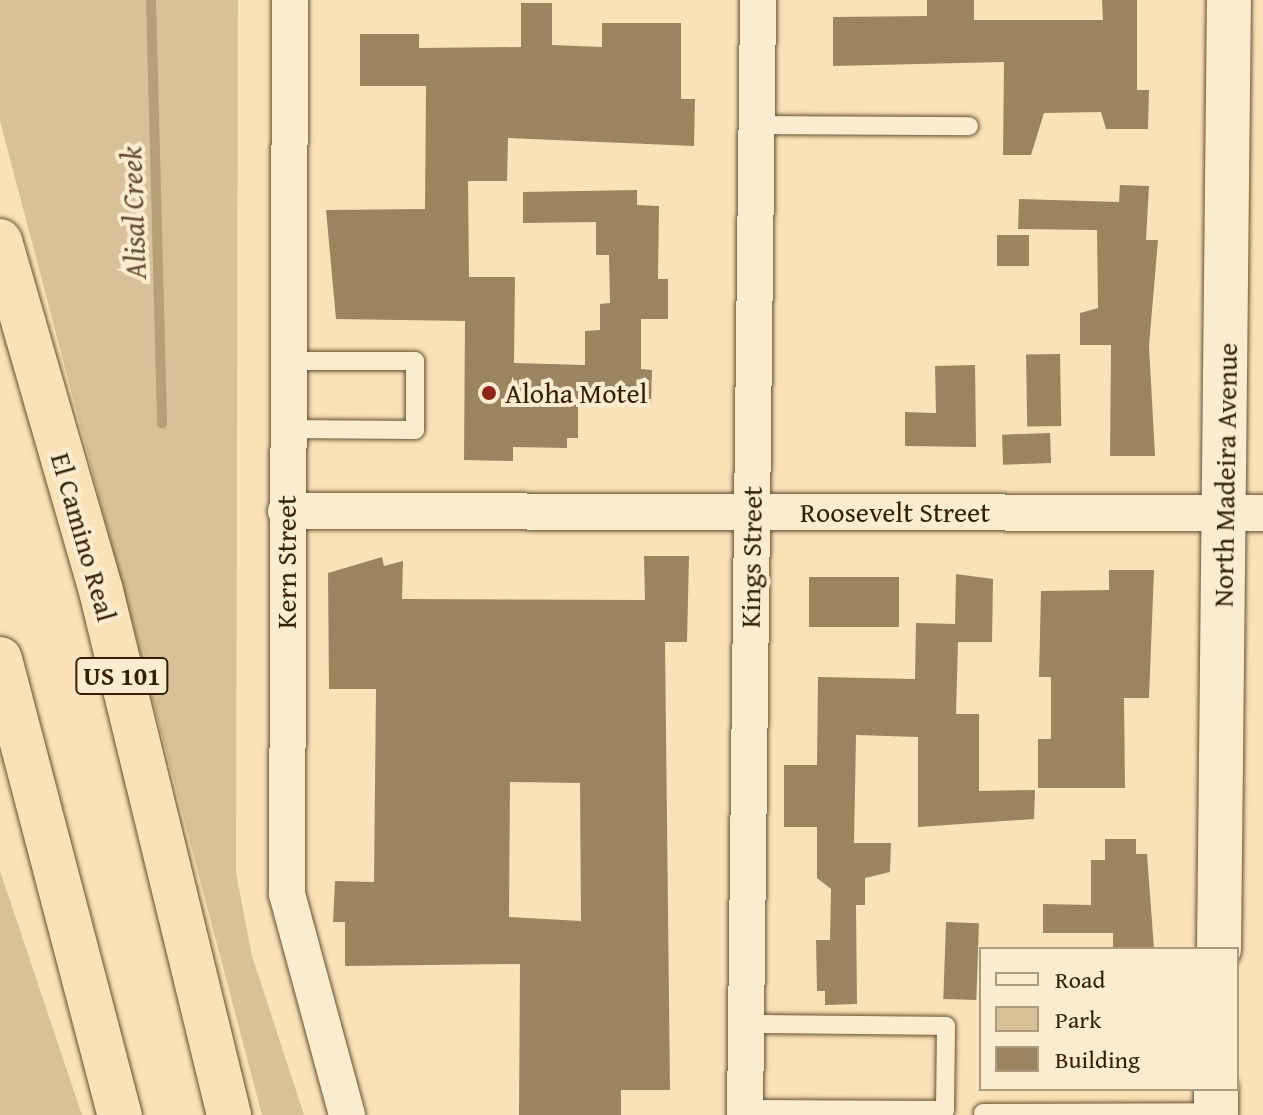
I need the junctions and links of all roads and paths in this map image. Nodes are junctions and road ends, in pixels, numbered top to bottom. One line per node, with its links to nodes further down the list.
1 (290, 0): 7 (street, Kern Street)
2 (758, 0): 4 (street, Kings Street)
3 (1229, 0): 11 (street, North Madeira Avenue)
4 (758, 125): 5 (lane); 10 (street, Kings Street)
5 (969, 126)
6 (0, 241): 21 (highway, El Camino Real / US 101)
7 (288, 361): 8 (street, Kern Street); 8 (lane)
8 (287, 429): 9 (street, Kern Street)
9 (286, 511): 10 (street, Roosevelt Street); 22 (street, Kern Street)
10 (752, 511): 11 (street, Roosevelt Street); 16 (street, Kings Street)
11 (1244, 513): 15 (street, North Madeira Avenue)
12 (0, 659): 14 (highway)
13 (0, 771): 14 (highway)
14 (55, 862): 20 (highway)
15 (1219, 947)
16 (746, 1024): 18 (street, Kings Street); 18 (lane)
17 (1216, 1105): 19 (lane)
18 (745, 1112)
19 (983, 1113)
20 (120, 1115)
21 (229, 1115)
22 (347, 1115)

